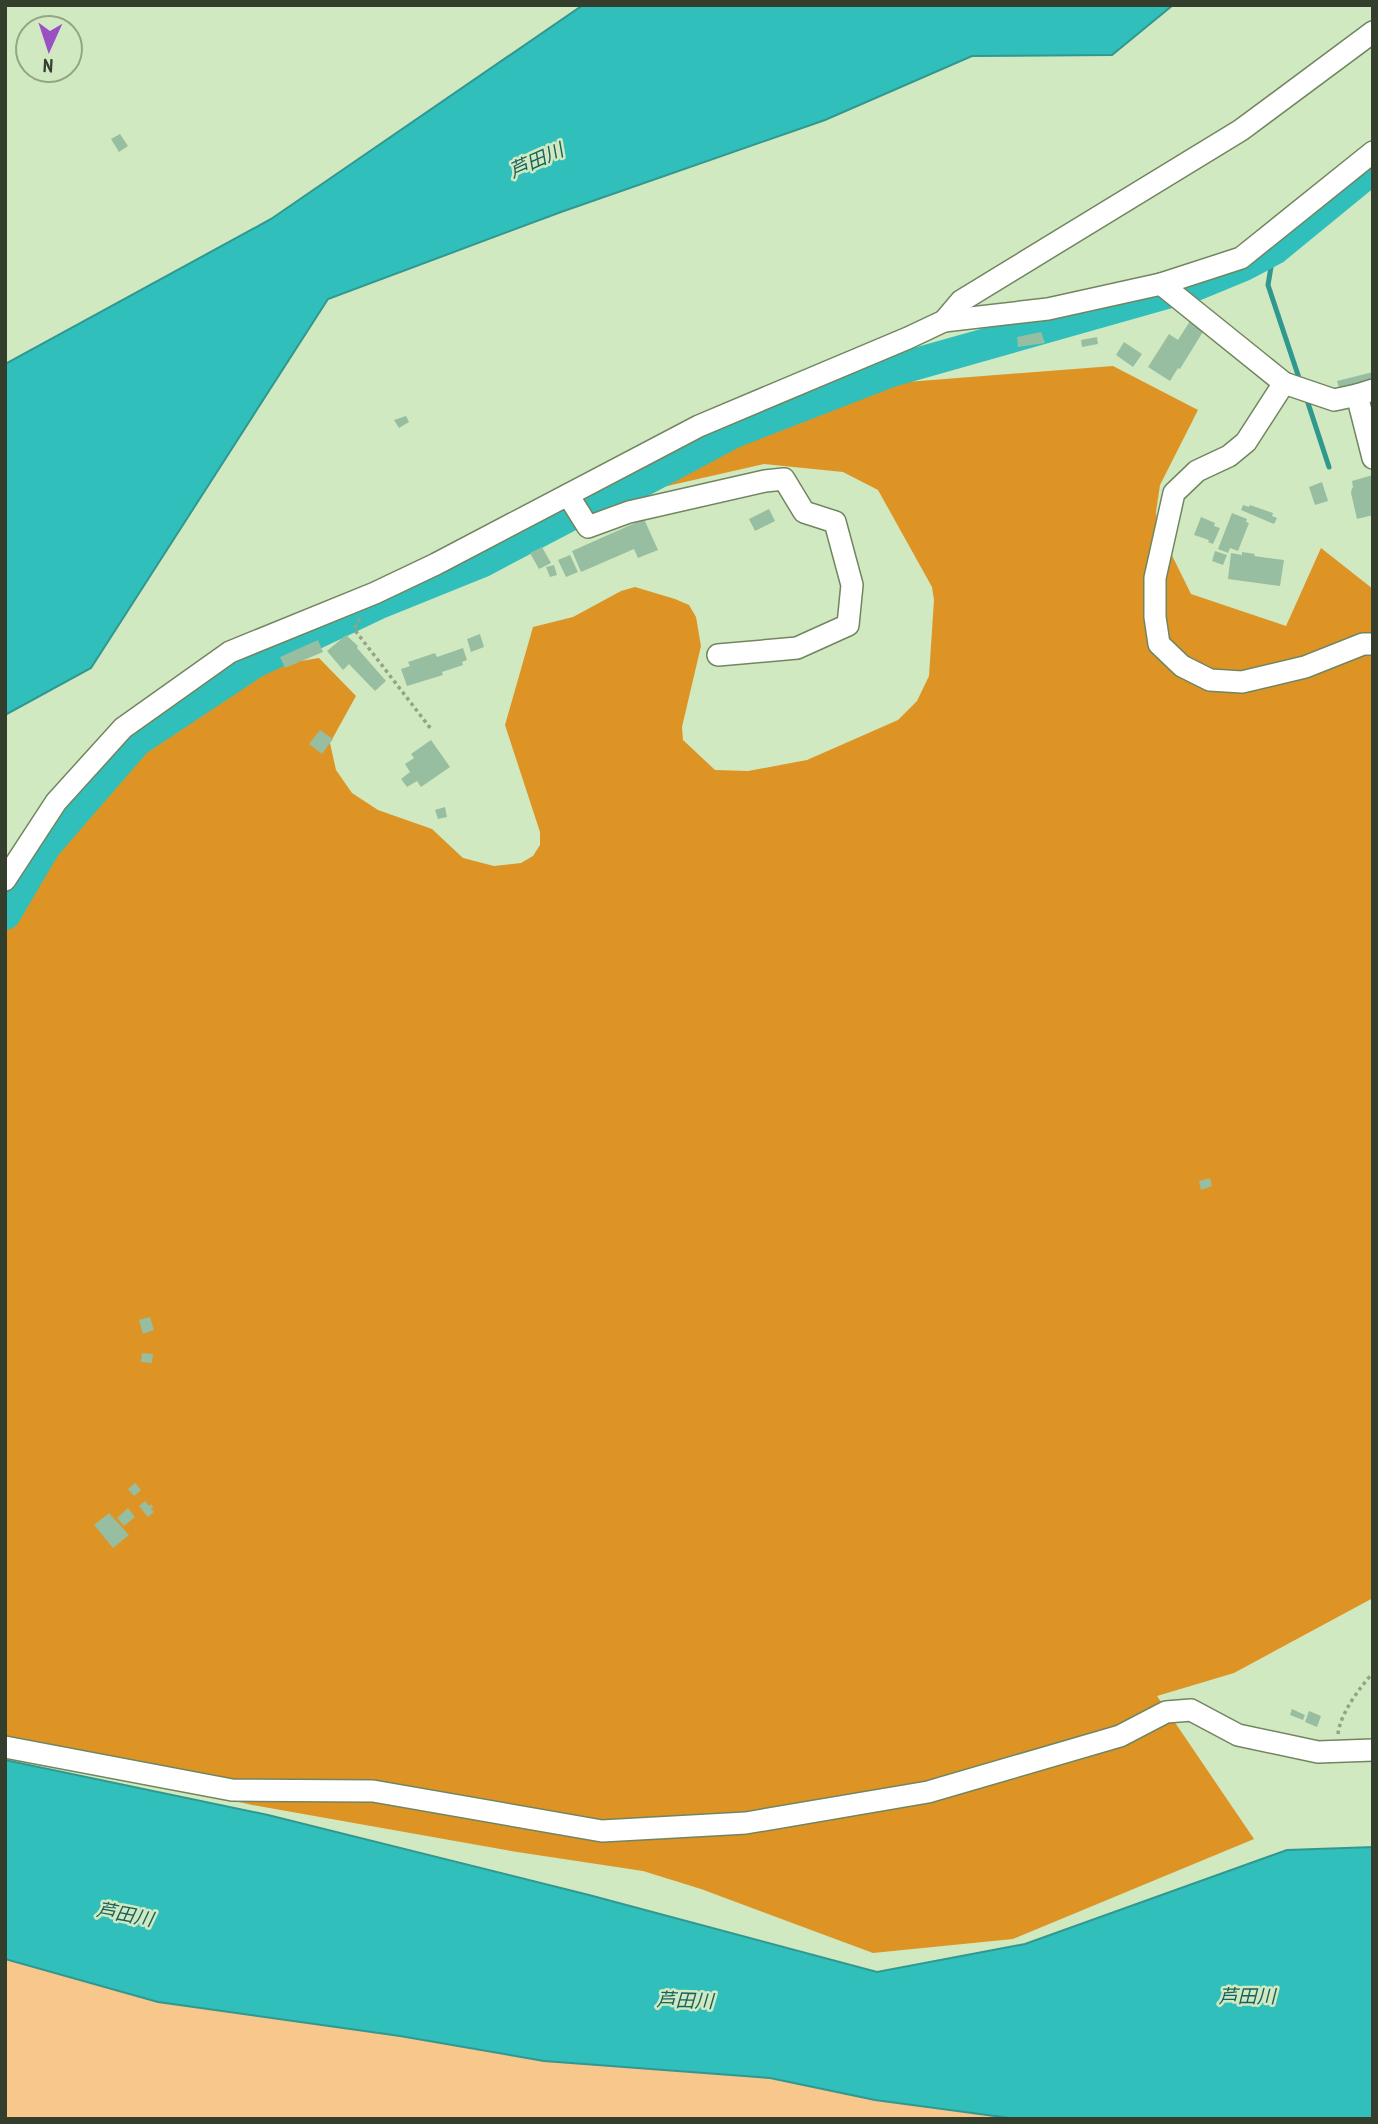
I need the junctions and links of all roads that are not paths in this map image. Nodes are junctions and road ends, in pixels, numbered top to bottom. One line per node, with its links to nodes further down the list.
1 (1373, 32): 4 (street)
2 (1373, 152): 3 (street)
3 (1161, 284): 4 (street); 5 (street)
4 (944, 321): 8 (street)
5 (1296, 387): 6 (street); 9 (street)
6 (1365, 392): 7 (street)
7 (1373, 458)
8 (569, 495): 10 (street); 11 (street)
9 (1373, 644)
10 (718, 655)
11 (5, 880)
12 (5, 1747): 13 (street)
13 (1373, 1750)

